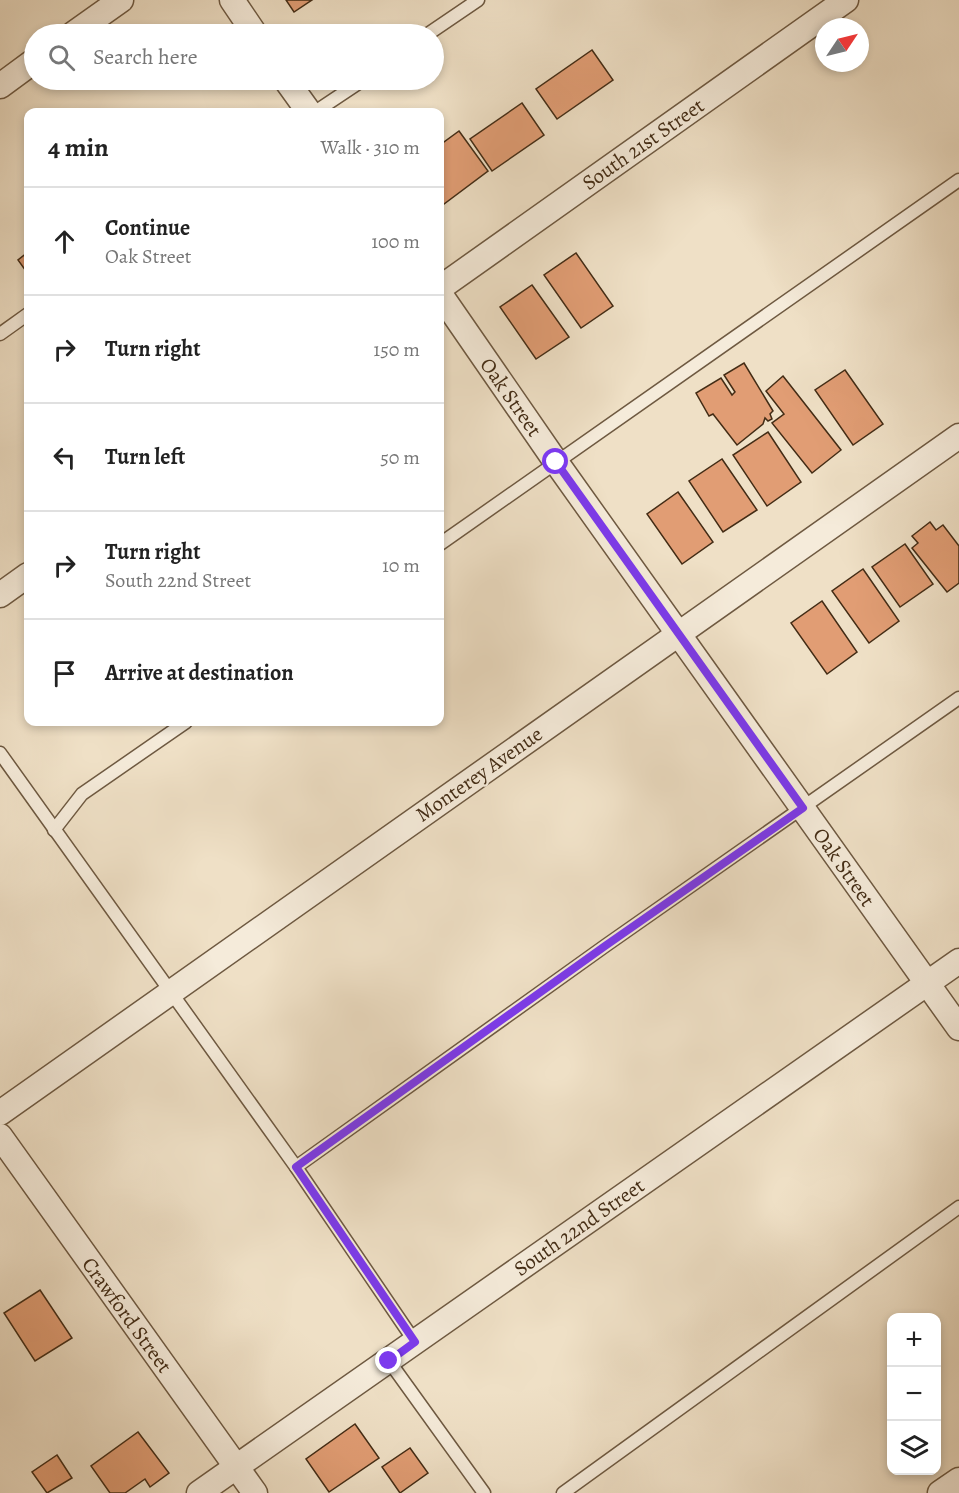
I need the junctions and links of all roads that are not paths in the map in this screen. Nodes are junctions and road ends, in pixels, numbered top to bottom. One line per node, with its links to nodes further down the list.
1 (121, 0): 5 (street)
2 (232, 0): 6 (street)
3 (478, 0): 7 (lane)
4 (846, 0): 15 (street, South 21st Street)
5 (87, 24)
6 (248, 24)
7 (443, 24)
8 (24, 69): 9 (street)
9 (0, 86)
10 (293, 90): 12 (street)
11 (348, 90): 13 (lane)
12 (306, 108)
13 (321, 108)
14 (959, 180): 20 (lane)
15 (444, 285)
16 (444, 300): 20 (street, Oak Street)
17 (24, 317): 18 (lane)
18 (0, 334)
19 (959, 436): 24 (street, Monterey Avenue)
20 (556, 462): 21 (lane); 24 (street, Oak Street)
21 (444, 541)
22 (24, 578): 23 (street)
23 (0, 595)
24 (679, 632): 28 (street, Oak Street); 32 (street, Monterey Avenue)
25 (959, 698): 28 (lane)
26 (180, 726): 29 (lane)
27 (0, 753): 29 (lane)
28 (803, 808): 31 (street, Oak Street); 36 (lane)
29 (54, 830): 32 (lane)
30 (959, 961): 31 (street, South 22nd Street)
31 (927, 984): 33 (street, Oak Street); 38 (street, South 22nd Street)
32 (169, 993): 34 (street, Monterey Avenue); 36 (lane)
33 (959, 1028)
34 (0, 1113)
35 (0, 1137): 40 (street, Crawford Street)
36 (296, 1167): 38 (lane)
37 (959, 1207): 45 (lane)
38 (415, 1342): 39 (street, South 22nd Street)
39 (389, 1361): 40 (street, South 22nd Street); 44 (lane)
40 (237, 1467): 42 (street, South 22nd Street); 43 (street, Crawford Street)
41 (959, 1480): 46 (street)
42 (199, 1493)
43 (255, 1493)
44 (484, 1493)
45 (563, 1493)
46 (940, 1493)

